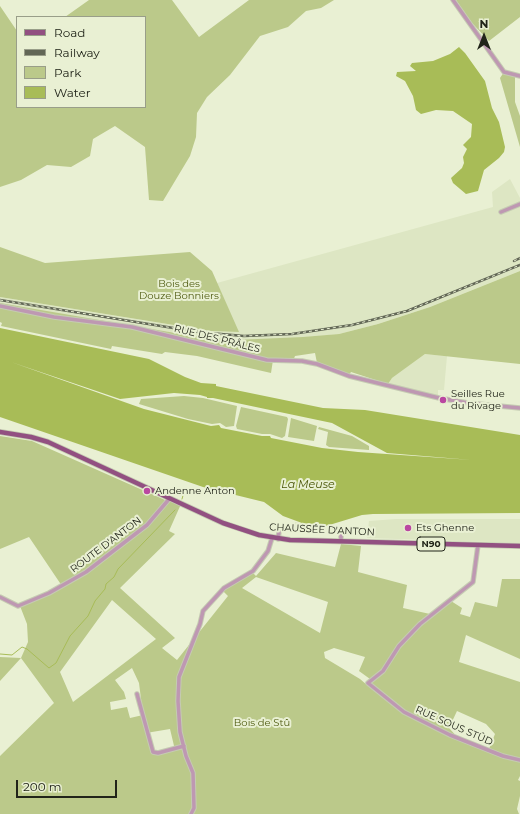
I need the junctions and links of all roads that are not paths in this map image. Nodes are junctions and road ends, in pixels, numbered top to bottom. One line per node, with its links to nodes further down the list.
1 (453, 0): 2 (street)
2 (520, 76)
3 (520, 204): 4 (street)
4 (501, 212)
5 (0, 306): 6 (street, RUE DES PRÂLES)
6 (520, 408)
7 (0, 432): 8 (main road, CHAUSSÉE D'ANTON / N90)
8 (170, 498): 11 (main road, CHAUSSÉE D'ANTON / N90); 16 (street, ROUTE D'ANTON)
9 (279, 532): 12 (street)
10 (341, 533): 13 (street)
11 (272, 538): 12 (main road, CHAUSSÉE D'ANTON / N90); 18 (street)
12 (278, 539): 13 (main road, CHAUSSÉE D'ANTON / N90)
13 (341, 541): 14 (main road, CHAUSSÉE D'ANTON / N90)
14 (478, 545): 15 (main road, CHAUSSÉE D'ANTON / N90); 19 (street, RUE SOUS STÛD)
15 (520, 546)
16 (0, 597)
17 (137, 694): 18 (street)
18 (184, 746): 20 (street)
19 (520, 760)
20 (191, 814)

